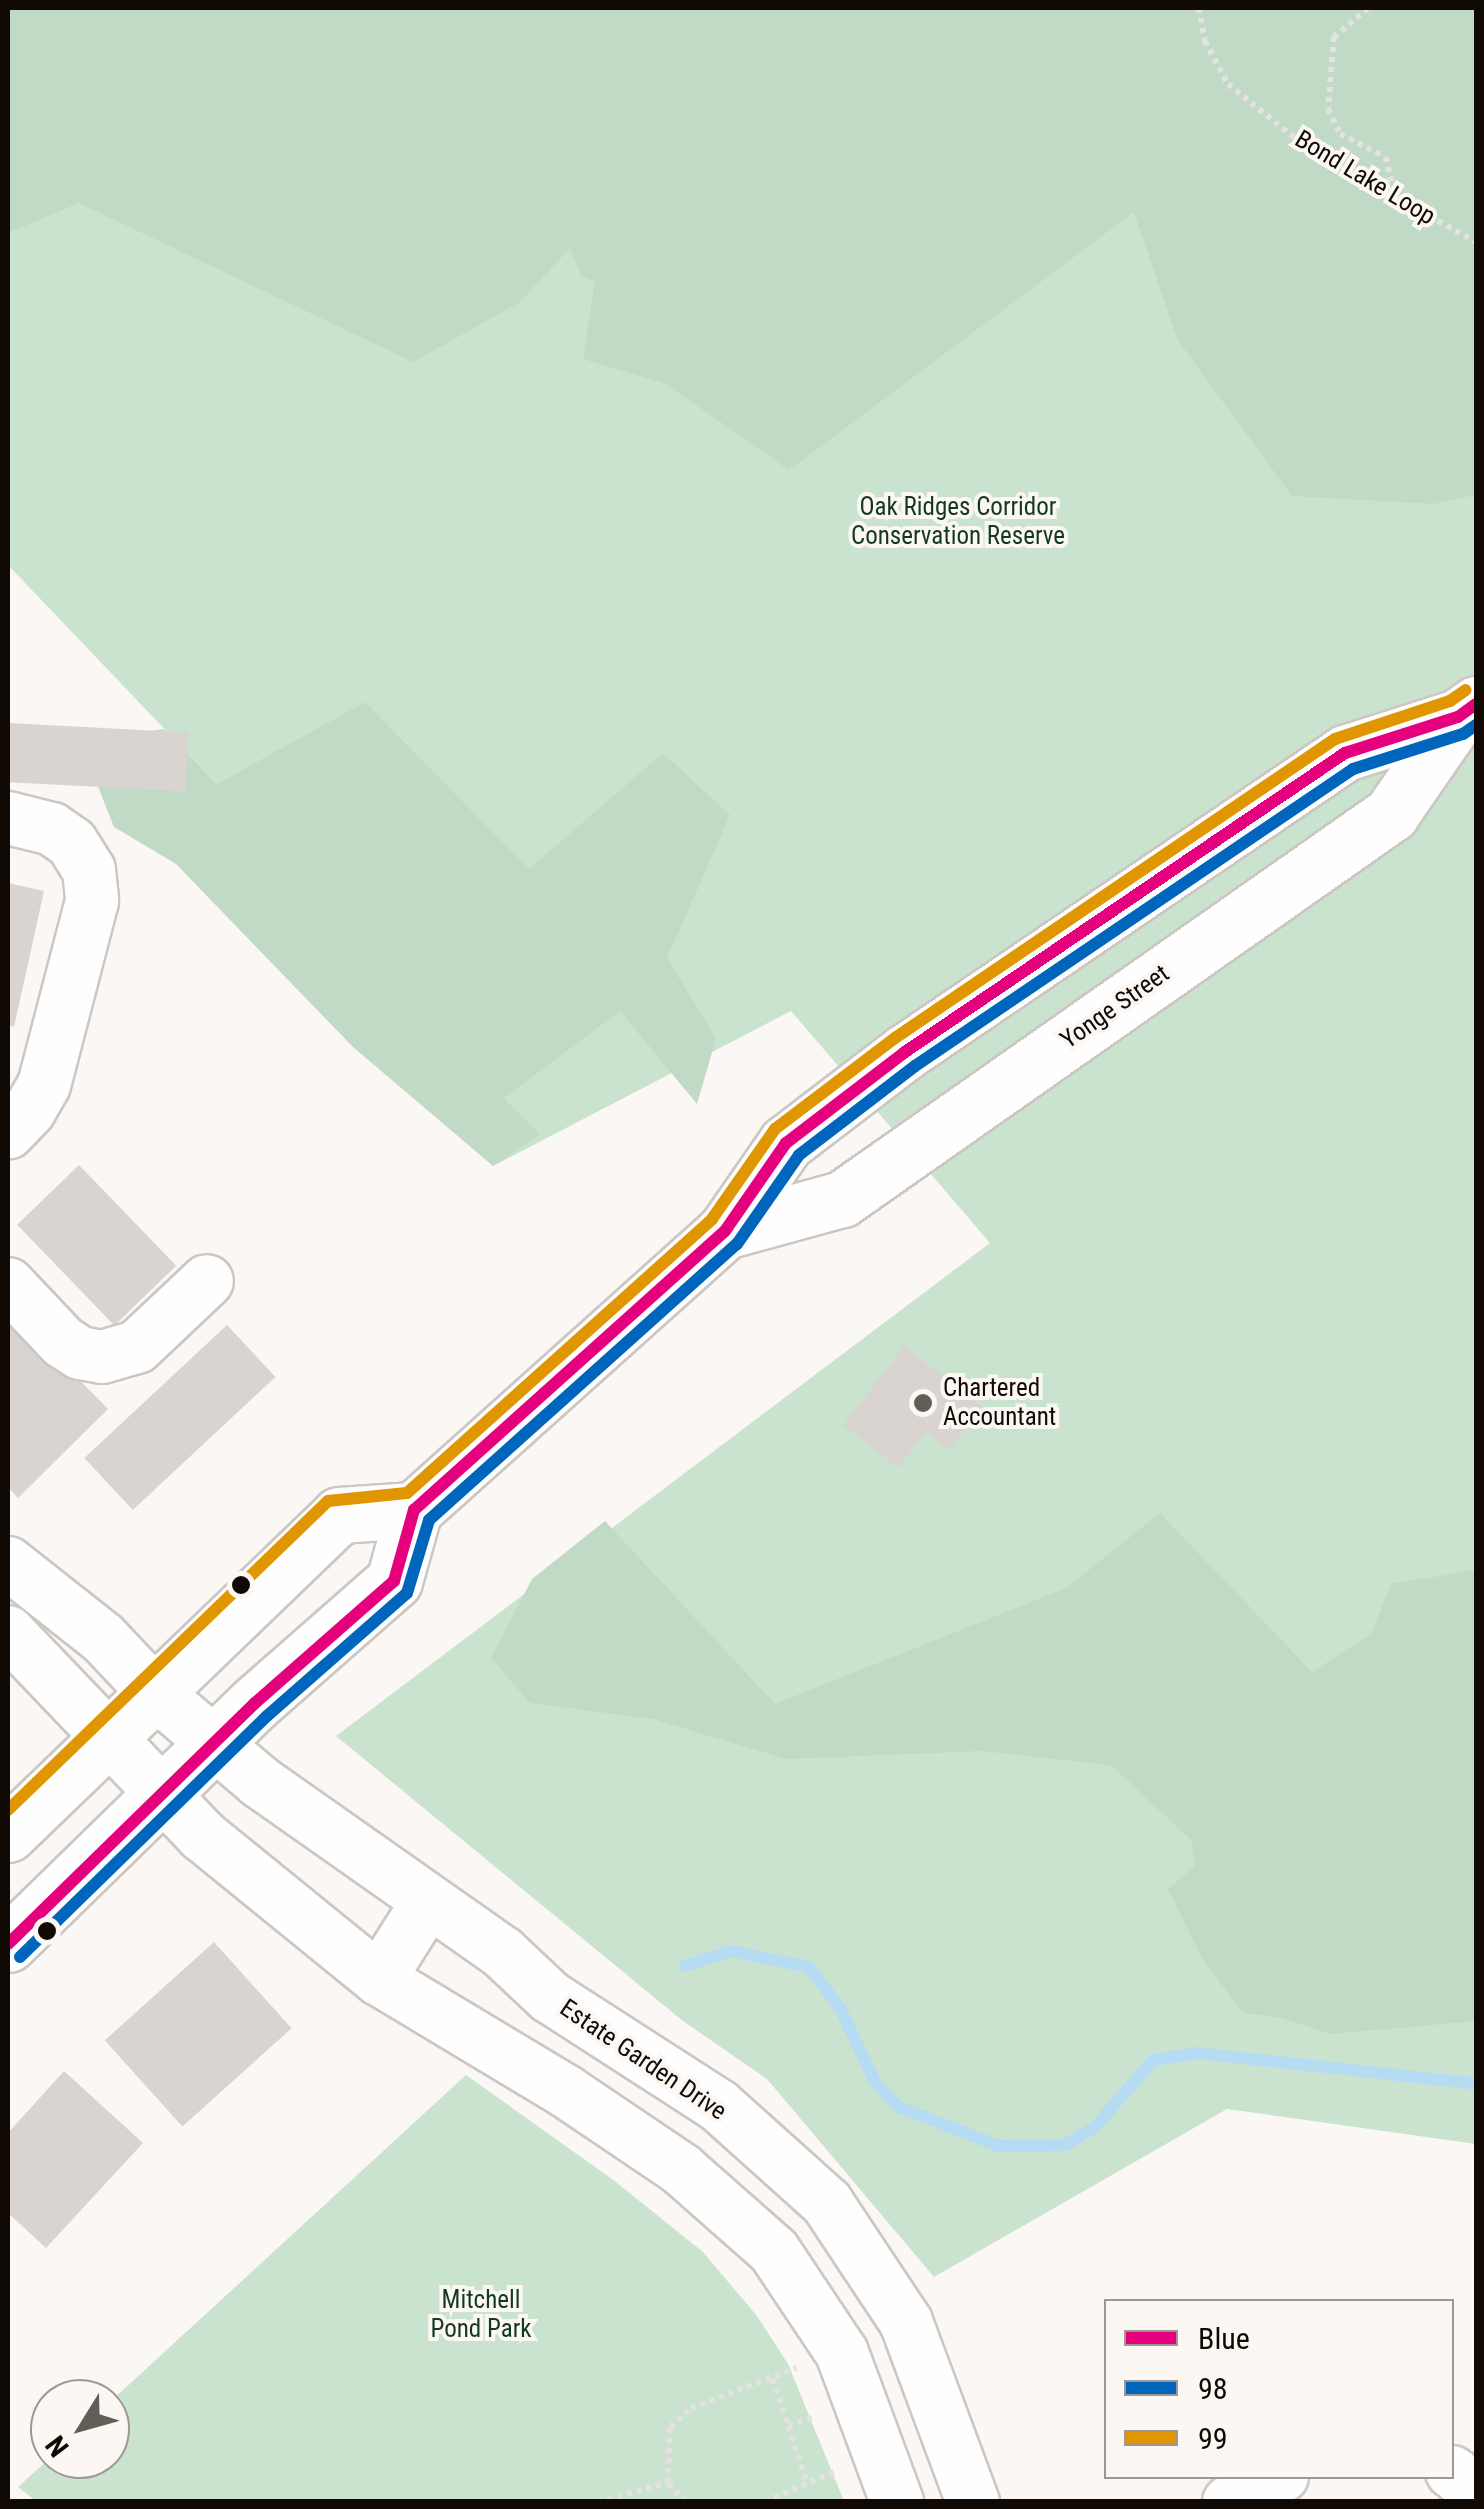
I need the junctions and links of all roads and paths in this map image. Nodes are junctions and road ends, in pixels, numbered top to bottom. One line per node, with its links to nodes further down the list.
1 (1199, 8): 3 (path, Bond Lake Loop)
2 (1368, 8): 3 (path)
3 (1394, 198): 4 (path, Bond Lake Loop)
4 (1476, 242)
5 (1467, 711): 8 (main road, Yonge Street); 8 (main road, Yonge Street)
6 (8, 818): 7 (street)
7 (8, 1133)
8 (725, 1231): 11 (main road, Yonge Street)
9 (207, 1280): 10 (street)
10 (8, 1284)
11 (414, 1510): 14 (main road); 16 (main road)
12 (8, 1563): 14 (street, Estate Garden Drive)
13 (8, 1632): 15 (street)
14 (154, 1692): 15 (main road); 16 (street, Estate Garden Drive)
15 (107, 1739): 17 (street); 18 (main road)
16 (214, 1743): 17 (main road); 19 (street, Estate Garden Drive)
17 (161, 1794): 20 (main road); 21 (street)
18 (8, 1834)
19 (427, 1903): 21 (street); 38 (street, Estate Garden Drive)
20 (8, 1944)
21 (378, 1978): 37 (street)
22 (796, 2368): 23 (path)
23 (772, 2379): 25 (path); 29 (path)
24 (818, 2416): 25 (path)
25 (788, 2426): 30 (path)
26 (838, 2470): 30 (path)
27 (1454, 2474): 32 (street)
28 (1276, 2479): 39 (street)
29 (668, 2483): 31 (path); 35 (path)
30 (807, 2483): 36 (path)
31 (640, 2489): 33 (path); 34 (path)
32 (1476, 2491)
33 (598, 2502)
34 (637, 2502)
35 (686, 2502)
36 (766, 2502)
37 (897, 2502)
38 (973, 2502)
39 (1229, 2502)

